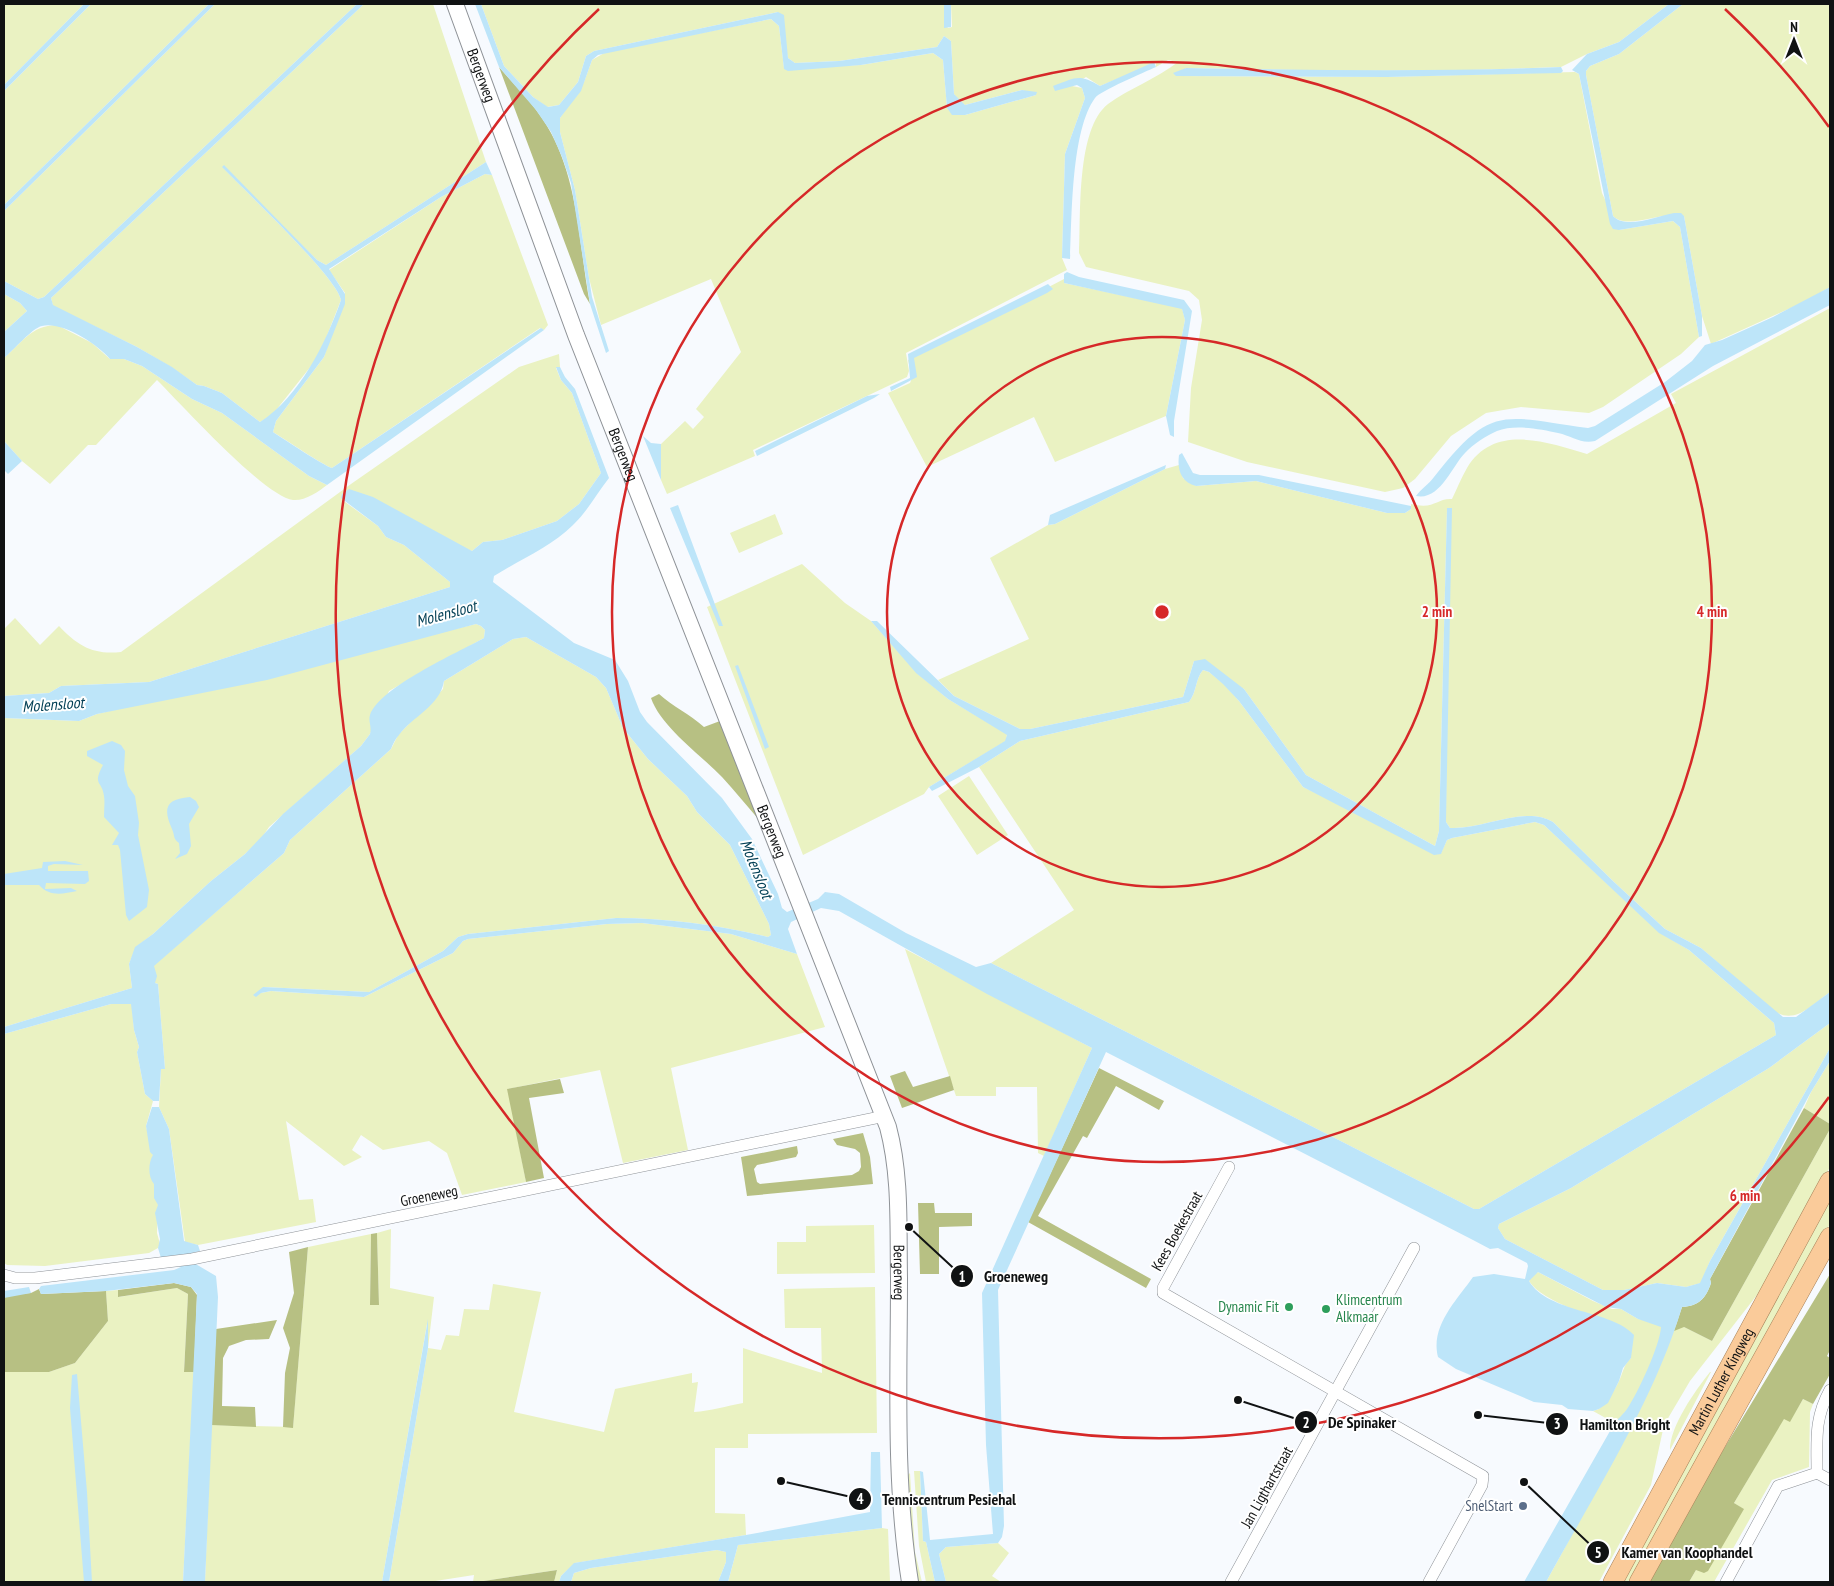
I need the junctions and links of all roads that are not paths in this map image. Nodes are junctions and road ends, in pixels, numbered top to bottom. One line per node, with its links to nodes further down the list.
1 (455, 4): 2 (main road, Bergerweg)
2 (885, 1116): 7 (street, Groeneweg); 13 (main road, Bergerweg)
3 (1230, 1167): 9 (street, Kees Boekestraat)
4 (1830, 1181): 12 (highway, Martin Luther Kingweg)
5 (1830, 1237): 16 (highway, Martin Luther Kingweg)
6 (1414, 1248): 9 (street, Jan Ligthartstraat)
7 (4, 1275)
8 (1830, 1390): 10 (street)
9 (1337, 1392): 14 (street, Jan Ligthartstraat); 15 (street)
10 (1817, 1473): 11 (street); 17 (street)
11 (1830, 1480)
12 (1613, 1578)
13 (910, 1582)
14 (1231, 1582)
15 (1429, 1582)
16 (1639, 1582)
17 (1726, 1582)

